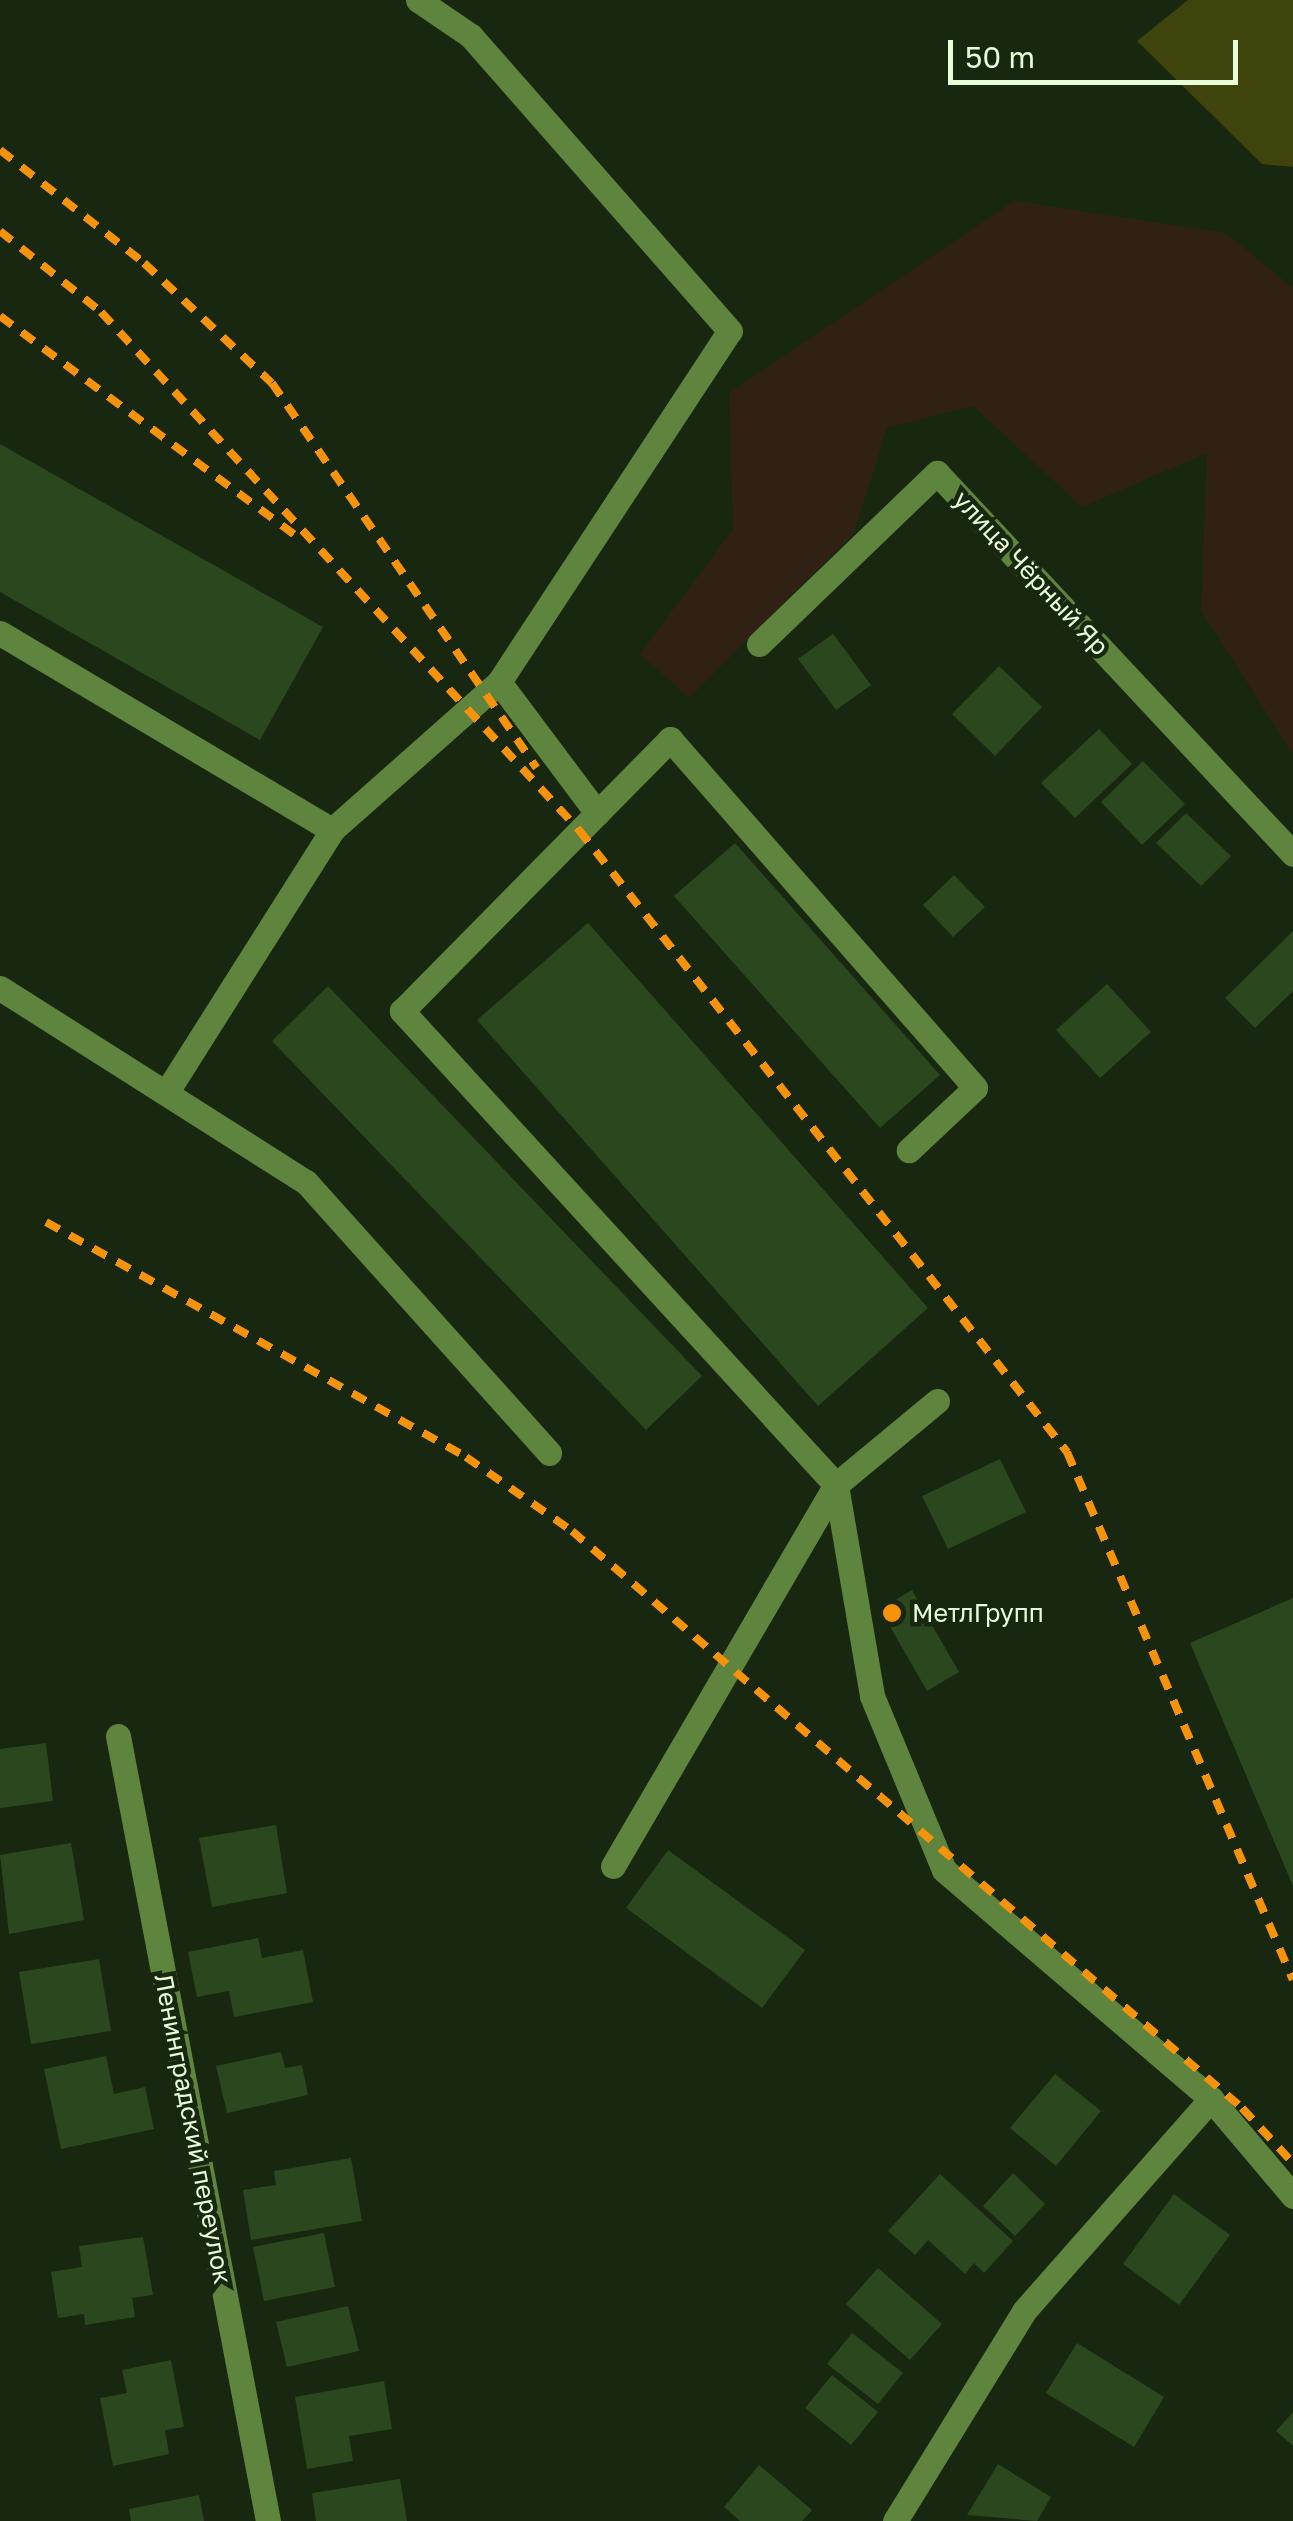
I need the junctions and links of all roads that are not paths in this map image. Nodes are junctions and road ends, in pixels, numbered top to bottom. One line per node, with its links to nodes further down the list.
1 (418, 0): 4 (street)
2 (0, 633): 6 (street)
3 (759, 644): 7 (street, улица Чёрный Яр)
4 (499, 682): 5 (street); 6 (street)
5 (598, 813): 10 (street); 13 (street)
6 (332, 830): 9 (street)
7 (1293, 854)
8 (0, 988): 9 (street)
9 (166, 1093): 12 (street)
10 (909, 1150)
11 (937, 1401): 13 (street)
12 (550, 1454)
13 (836, 1485): 15 (street); 16 (street)
14 (118, 1736): 18 (street, Ленинградский переулок)
15 (613, 1866)
16 (1211, 2099): 17 (street); 19 (street)
17 (1293, 2196)
18 (268, 2521)
19 (895, 2521)

